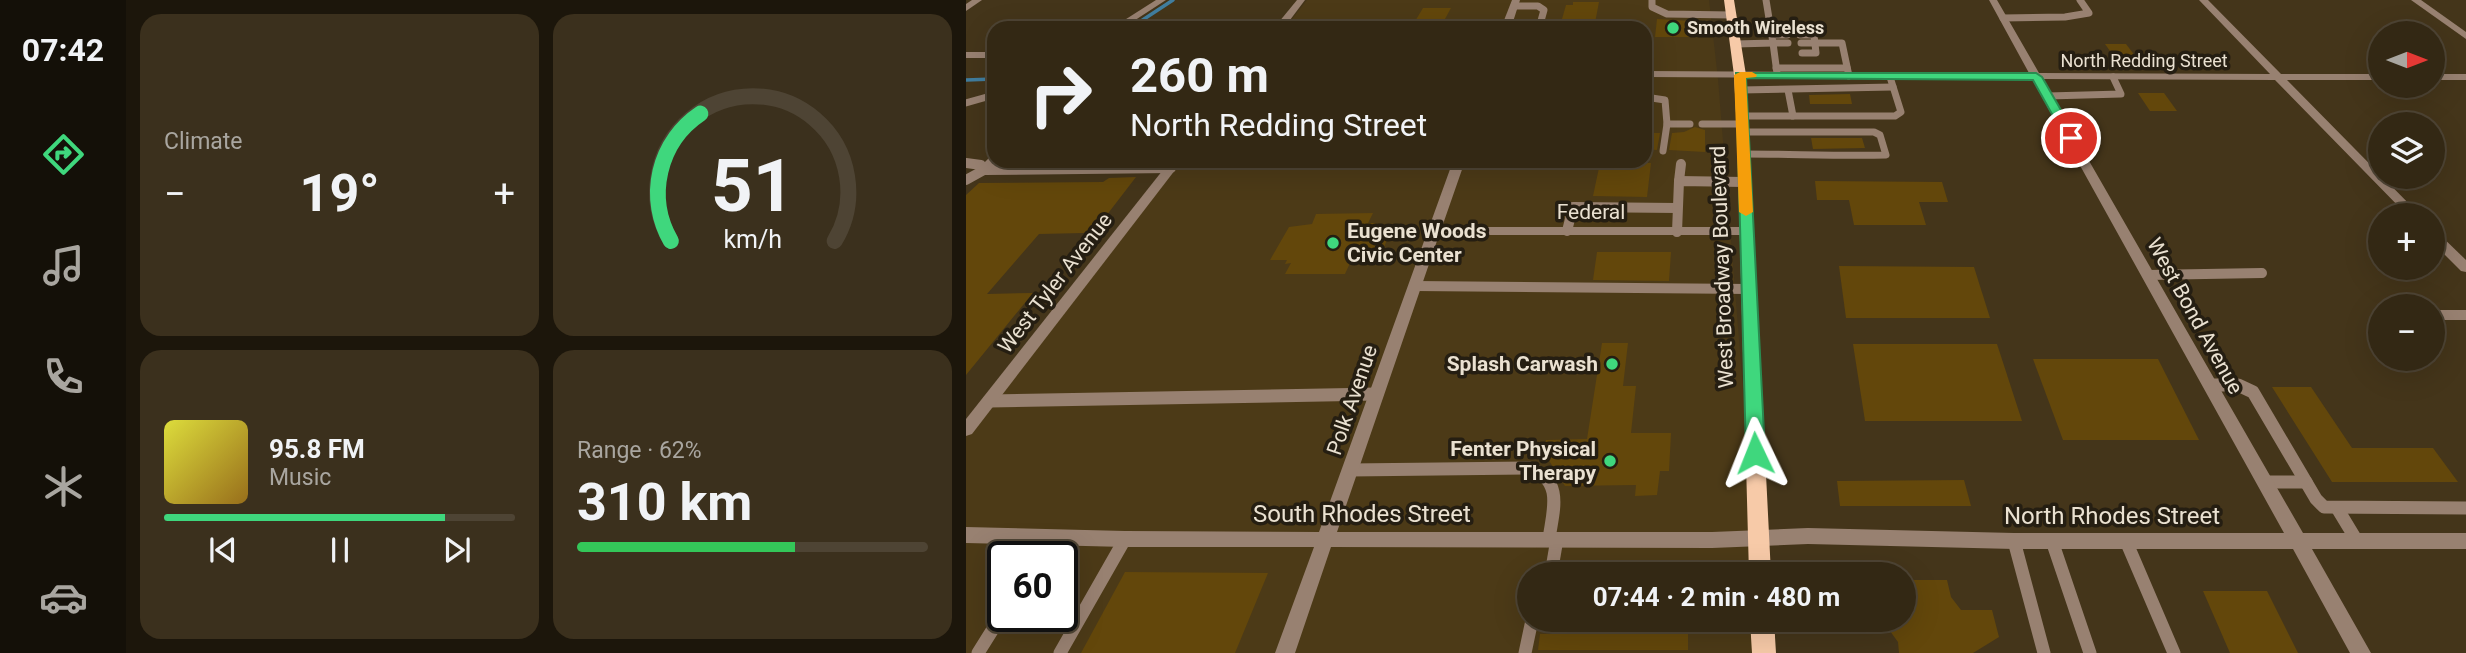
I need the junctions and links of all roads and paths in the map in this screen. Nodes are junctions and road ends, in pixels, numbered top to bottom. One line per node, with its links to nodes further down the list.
1 (978, 0): 12 (street)
2 (1162, 0): 14 (street)
3 (1301, 0): 15 (street)
4 (1652, 0): 11 (lane)
5 (1766, 0): 19 (lane)
6 (1993, 0): 13 (street, West Bond Avenue)
7 (2080, 0): 13 (lane)
8 (2203, 0): 29 (street)
9 (2415, 0): 18 (street)
10 (1515, 3): 16 (street); 17 (lane)
11 (1730, 7): 21 (main road, West Broadway Boulevard)
12 (966, 8)
13 (2003, 18): 27 (street, West Bond Avenue)
14 (1128, 21)
15 (1285, 21)
16 (1509, 21)
17 (1541, 21)
18 (2466, 36)
19 (1780, 43): 21 (lane); 24 (lane)
20 (1815, 43): 20 (lane); 25 (lane)
21 (1735, 44): 34 (main road, West Broadway Boulevard)
22 (966, 55): 23 (street)
23 (987, 55)
24 (1777, 72): 25 (street, North Redding Street); 34 (street, North Redding Street)
25 (1848, 72): 33 (street, North Redding Street)
26 (1652, 75): 34 (street, North Redding Street)
27 (2036, 77): 28 (street, North Redding Street); 33 (street, North Redding Street); 36 (street, West Bond Avenue)
28 (2113, 77): 29 (street, North Redding Street); 36 (lane)
29 (2278, 77): 30 (street, North Redding Street); 59 (street)
30 (2368, 77)
31 (2445, 77): 32 (street)
32 (2466, 77)
33 (1891, 82): 35 (lane); 42 (lane)
34 (1741, 83): 35 (lane); 46 (main road, West Broadway Boulevard)
35 (1788, 90): 42 (lane)
36 (2048, 96): 68 (street, West Bond Avenue)
37 (987, 97): 39 (lane)
38 (1652, 98): 43 (lane)
39 (981, 99): 40 (lane); 41 (lane)
40 (966, 103)
41 (966, 112)
42 (1793, 116): 46 (lane)
43 (1667, 124): 44 (lane); 47 (lane)
44 (1690, 124)
45 (1702, 124): 46 (lane)
46 (1743, 124): 48 (main road, West Broadway Boulevard); 48 (lane)
47 (1663, 151)
48 (1744, 154): 58 (main road, West Broadway Boulevard)
49 (966, 163): 55 (lane)
50 (1681, 164): 57 (lane)
51 (987, 167): 55 (lane)
52 (1035, 168): 55 (lane)
53 (1171, 168): 75 (street, West Tyler Avenue)
54 (1457, 168): 61 (street, Polk Avenue)
55 (984, 170): 56 (lane)
56 (966, 180)
57 (1679, 181): 58 (lane); 60 (lane)
58 (1744, 182): 64 (main road, West Broadway Boulevard)
59 (2402, 203)
60 (1677, 208): 62 (lane); 63 (lane)
61 (1434, 232): 62 (street, Federal); 69 (street, Polk Avenue)
62 (1567, 232): 63 (street, Federal)
63 (1677, 232): 64 (street, Federal)
64 (1748, 232): 70 (main road, West Broadway Boulevard)
65 (2445, 247): 66 (street)
66 (2466, 268)
67 (2262, 274): 68 (lane)
68 (2148, 275): 73 (street, West Bond Avenue)
69 (1415, 286): 70 (lane); 74 (street, Polk Avenue)
70 (1749, 289): 85 (main road, West Broadway Boulevard)
71 (2445, 315): 72 (lane)
72 (2466, 315)
73 (2210, 385): 78 (street, West Bond Avenue); 79 (lane)
74 (1377, 394): 75 (lane); 77 (street, Polk Avenue)
75 (989, 401): 76 (street, West Tyler Avenue)
76 (966, 430)
77 (1350, 470): 84 (street, Polk Avenue); 87 (lane)
78 (2264, 482): 79 (lane); 88 (street, West Bond Avenue)
79 (2306, 482): 80 (lane)
80 (2337, 508): 81 (lane); 93 (lane)
81 (2466, 508)
82 (966, 535): 83 (street, South Rhodes Street)
83 (1050, 537): 86 (street, South Rhodes Street); 89 (lane)
84 (1326, 537): 86 (street, South Rhodes Street); 87 (street, South Rhodes Street); 102 (street, Polk Avenue)
85 (1758, 537): 87 (street, South Rhodes Street); 90 (street, North Rhodes Street); 96 (main road, West Broadway Boulevard)
86 (1125, 539): 101 (lane)
87 (1553, 539): 95 (lane)
88 (2297, 540): 92 (street, North Rhodes Street); 93 (street, North Rhodes Street); 108 (street, West Bond Avenue)
89 (1047, 541)
90 (2014, 541): 91 (street, North Rhodes Street); 105 (lane)
91 (2052, 541): 92 (street, North Rhodes Street); 106 (lane)
92 (2126, 541): 107 (lane)
93 (2357, 541): 94 (street, North Rhodes Street)
94 (2466, 541)
95 (1552, 562)
96 (1759, 562)
97 (991, 632): 100 (lane)
98 (1529, 632): 103 (lane)
99 (1763, 632): 104 (main road)
100 (978, 653)
101 (1060, 653)
102 (1285, 653)
103 (1525, 653)
104 (1764, 653)
105 (2044, 653)
106 (2090, 653)
107 (2174, 653)
108 (2361, 653)

